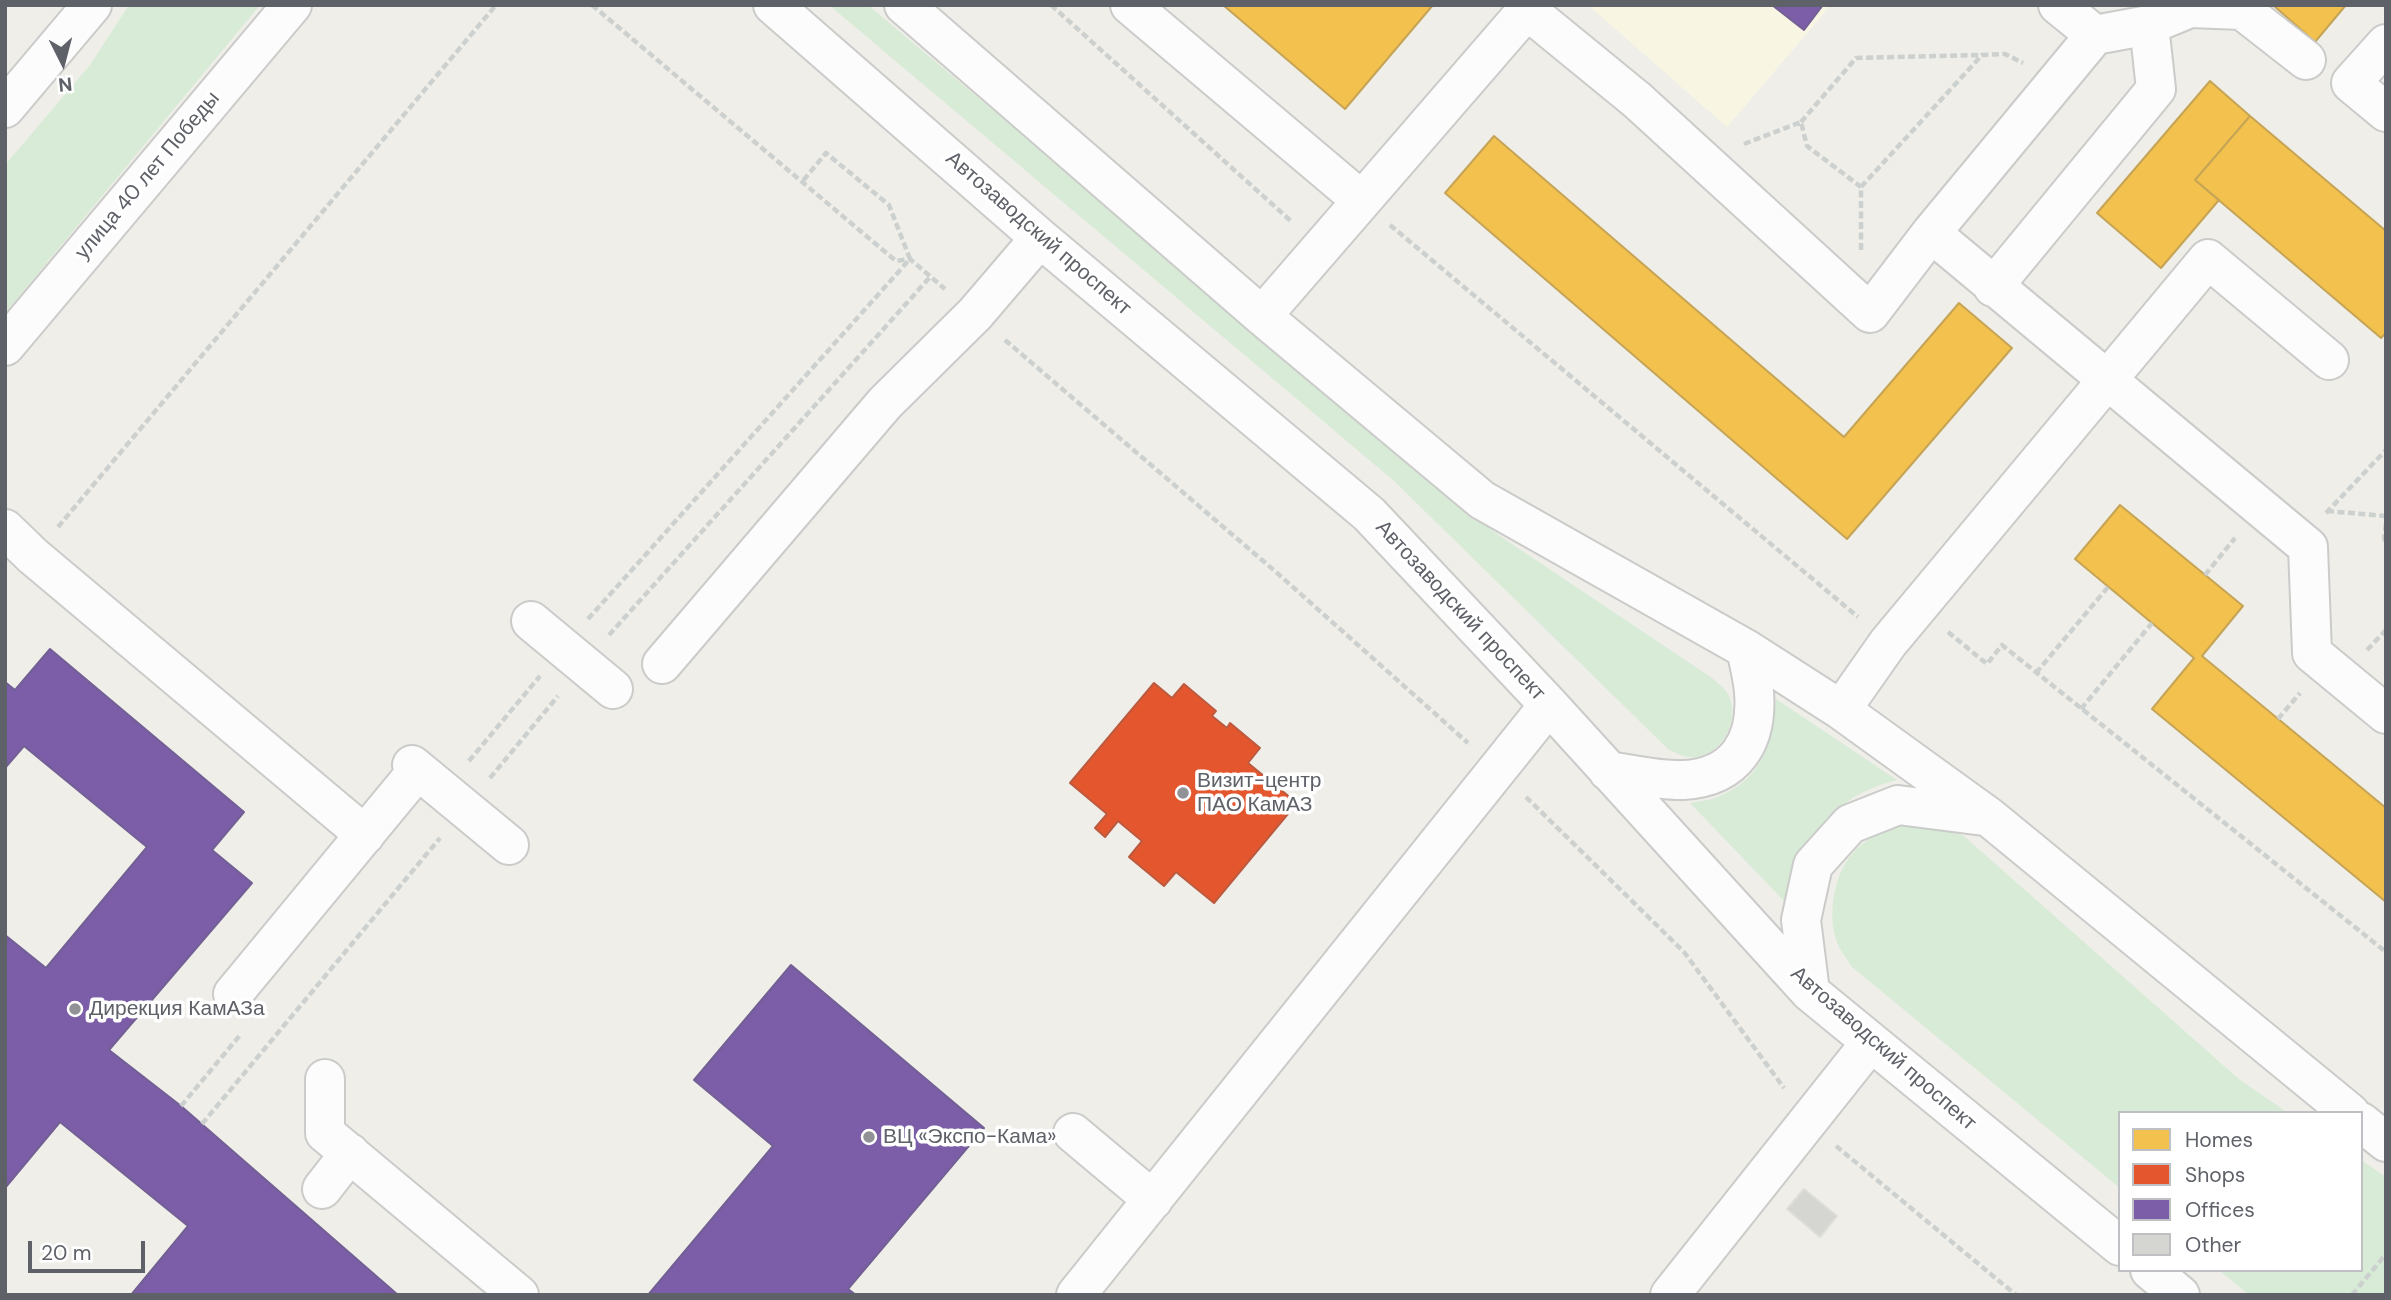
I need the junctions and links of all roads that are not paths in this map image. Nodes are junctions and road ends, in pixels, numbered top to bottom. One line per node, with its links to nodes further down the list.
1 (92, 5): 12 (street)
2 (292, 5): 19 (street, улица 40 лет Победы)
3 (773, 5): 16 (street, Автозаводский проспект)
4 (904, 5): 18 (street)
5 (1130, 5): 14 (street)
6 (2058, 5): 9 (street)
7 (1528, 7): 14 (street); 15 (street)
8 (2149, 26): 9 (street); 11 (street); 17 (street)
9 (2095, 35): 15 (street)
10 (2386, 44): 13 (street)
11 (2306, 60)
12 (5, 108)
13 (2386, 112)
14 (1361, 200): 18 (street)
15 (1931, 233): 17 (street)
16 (1040, 238): 25 (street); 27 (street, Автозаводский проспект)
17 (1993, 287): 21 (street)
18 (1262, 316): 24 (street)
19 (5, 346)
20 (2329, 360): 21 (street)
21 (2107, 381): 28 (street); 29 (street)
22 (5, 529): 32 (street)
23 (531, 621): 26 (street)
24 (1746, 649): 28 (street); 30 (street)
25 (663, 664)
26 (613, 689)
27 (1549, 705): 30 (street, Автозаводский проспект); 44 (street)
28 (1840, 710): 31 (street)
29 (2386, 714)
30 (1608, 771): 34 (street, Автозаводский проспект)
31 (1989, 817): 34 (street); 38 (street)
32 (365, 835): 33 (street); 35 (street)
33 (509, 845)
34 (1810, 992): 36 (street, Автозаводский проспект)
35 (233, 994)
36 (1871, 1042): 45 (street, Автозаводский проспект); 49 (street)
37 (325, 1079): 42 (street)
38 (2348, 1111)
39 (2363, 1124): 41 (street)
40 (1073, 1133): 44 (street)
41 (2386, 1142)
42 (350, 1153): 43 (street); 47 (street)
43 (322, 1189)
44 (1153, 1200): 48 (street)
45 (2118, 1244)
46 (2152, 1272): 50 (street)
47 (519, 1295)
48 (1076, 1295)
49 (1670, 1295)
50 (2180, 1295)

